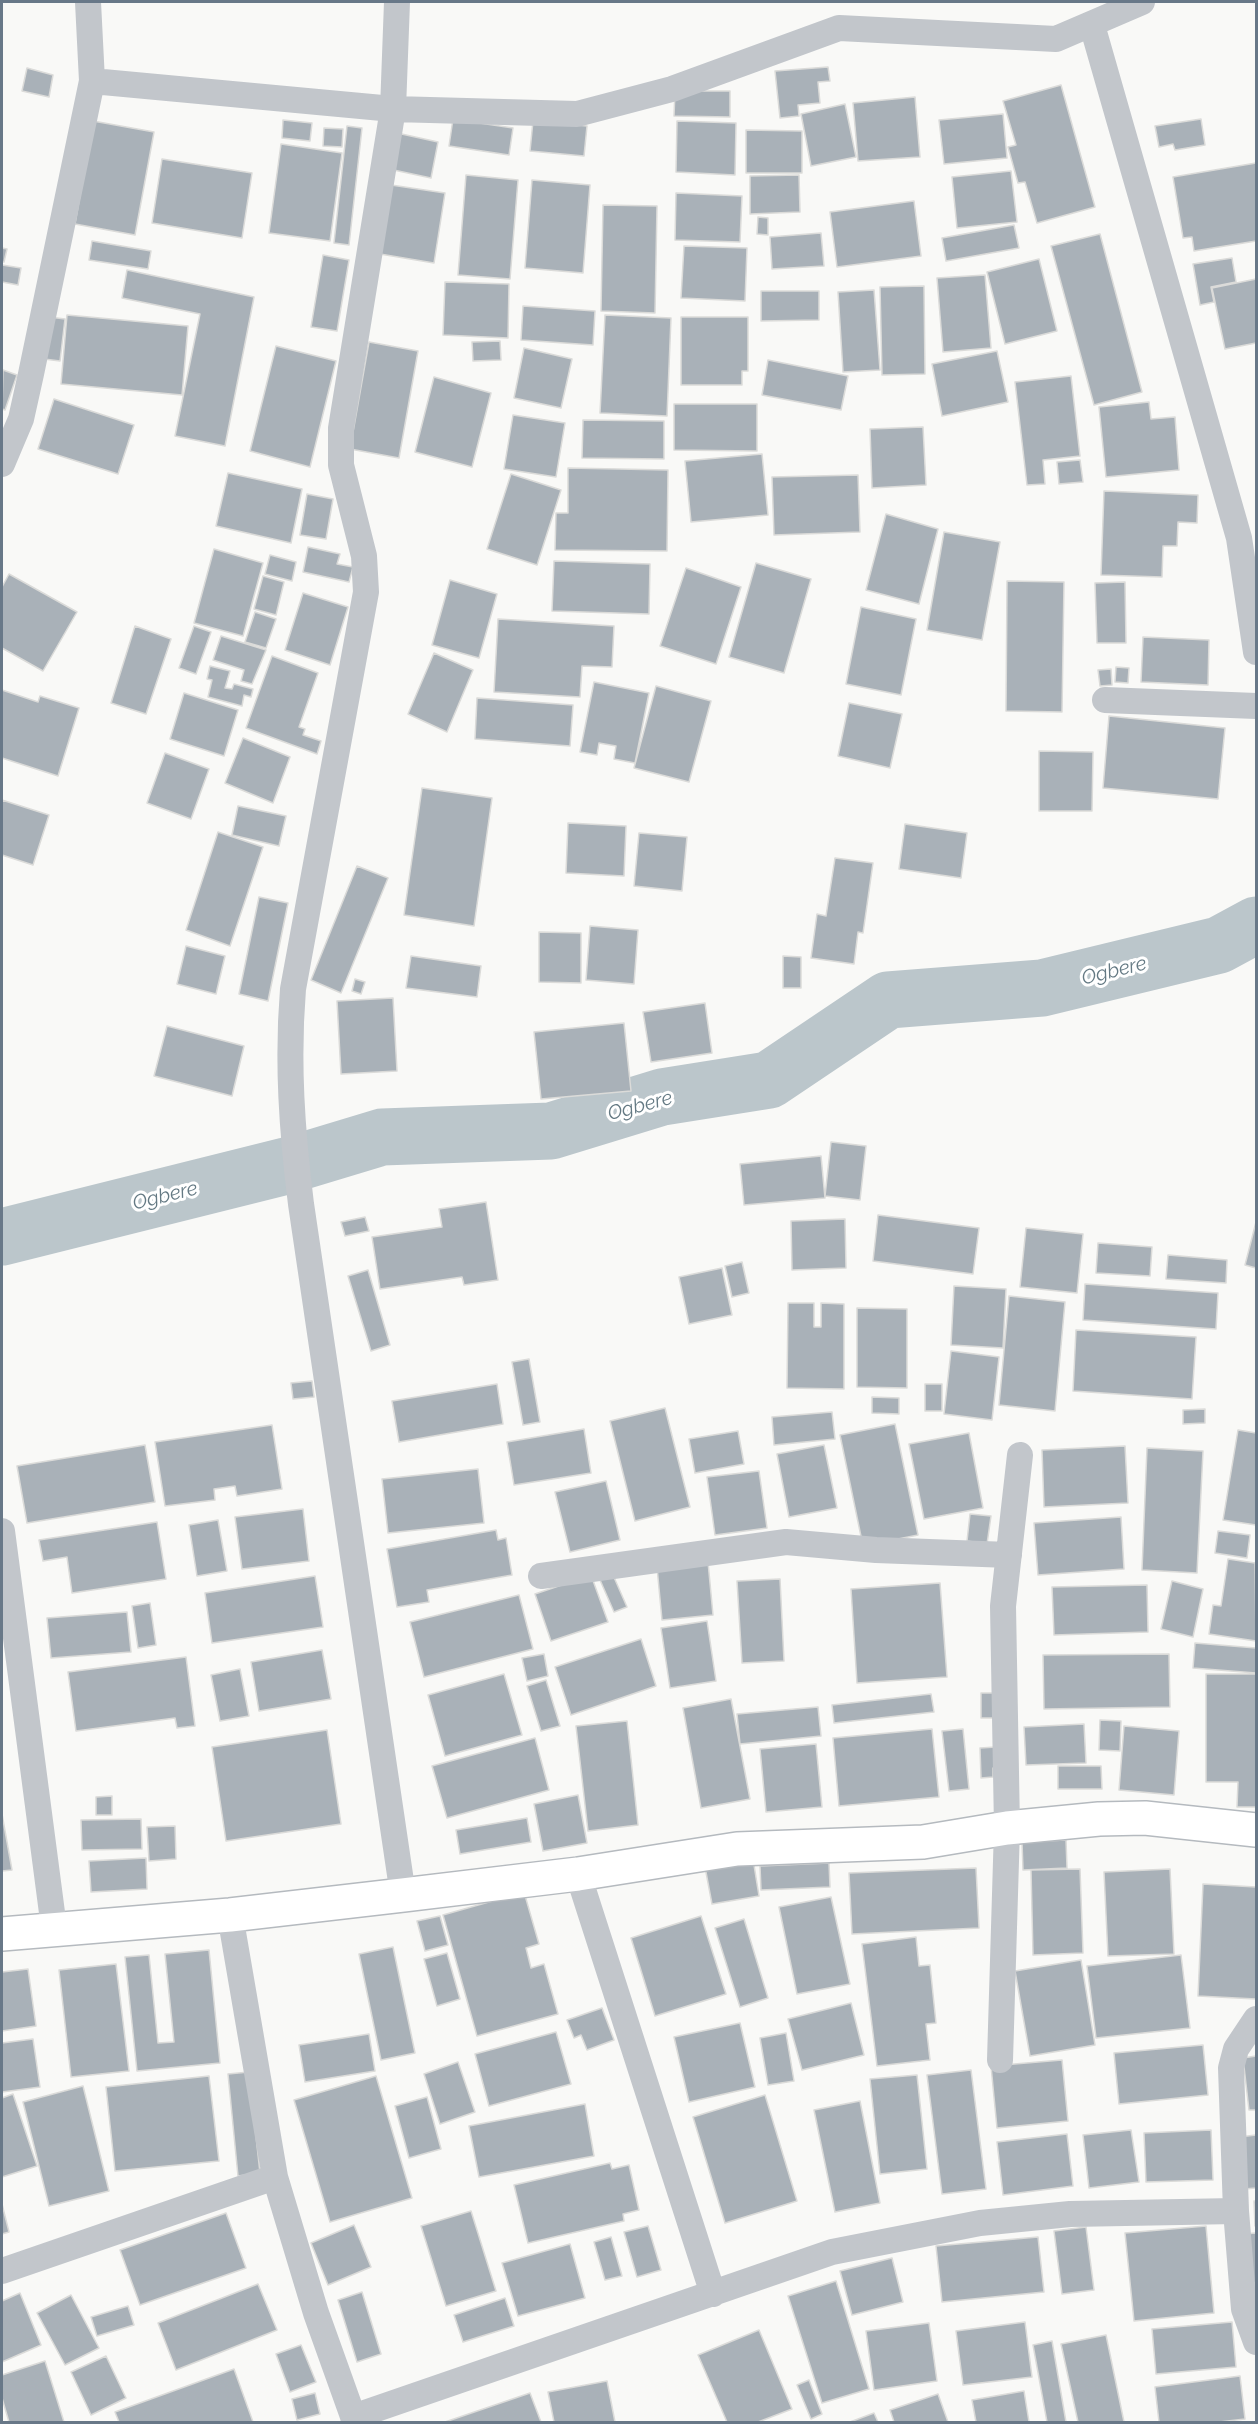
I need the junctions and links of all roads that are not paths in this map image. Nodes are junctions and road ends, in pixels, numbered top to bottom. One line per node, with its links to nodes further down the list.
1 (88, 2): 5 (street)
2 (397, 2): 6 (street)
3 (1142, 2): 4 (street)
4 (1092, 25): 6 (street); 8 (street)
5 (92, 81): 6 (street); 7 (street)
6 (393, 109): 19 (street)
7 (2, 464)
8 (1248, 537): 9 (street)
9 (1257, 652)
10 (1104, 700): 11 (street)
11 (1257, 706)
12 (1020, 1455): 14 (street)
13 (2, 1531): 21 (street)
14 (1009, 1554): 15 (street); 16 (street)
15 (541, 1576)
16 (1006, 1828): 17 (street); 18 (street); 24 (street)
17 (1257, 1830)
18 (578, 1874): 19 (street); 28 (street)
19 (403, 1895): 20 (street)
20 (230, 1915): 21 (street); 25 (street)
21 (54, 1928): 22 (street)
22 (2, 1934)
23 (1257, 2019): 26 (street)
24 (1000, 2060)
25 (275, 2177): 27 (street); 30 (street)
26 (1236, 2211): 28 (street); 29 (street)
27 (2, 2271)
28 (713, 2294): 30 (street)
29 (1257, 2342)
30 (354, 2420)

